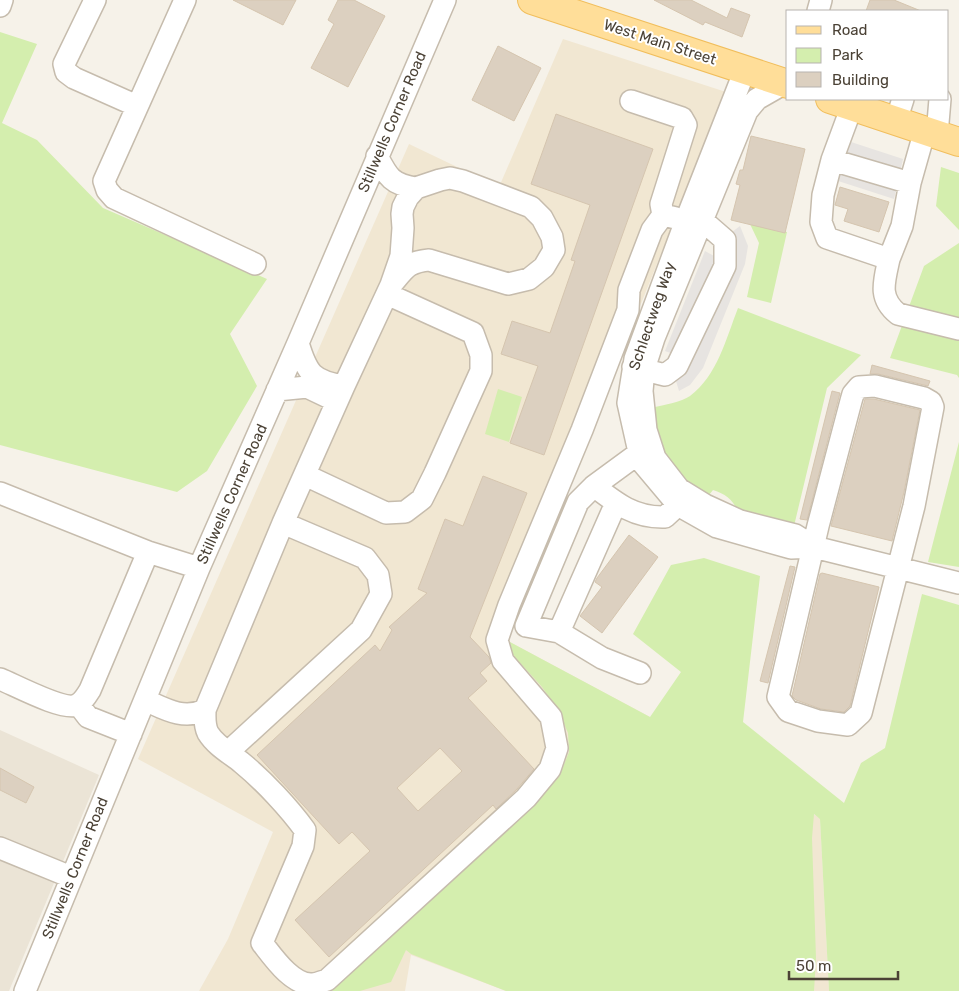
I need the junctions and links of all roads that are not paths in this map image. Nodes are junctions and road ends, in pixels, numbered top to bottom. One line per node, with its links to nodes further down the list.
1 (2, 0): 6 (street)
2 (95, 0): 12 (street)
3 (185, 0): 12 (street)
4 (445, 0): 15 (street, Stillwells Corner Road)
5 (532, 0): 7 (main road, West Main Street)
6 (0, 6)
7 (745, 70): 8 (main road, West Main Street); 20 (street, Schlectweg Way)
8 (786, 84): 20 (street, Schlectweg Way)
9 (940, 100): 14 (street)
10 (631, 101): 19 (street)
11 (839, 101): 13 (main road); 16 (street)
12 (137, 106): 22 (street)
13 (899, 110): 14 (main road)
14 (940, 136): 17 (street)
15 (377, 156): 18 (street); 25 (street, Stillwells Corner Road)
16 (832, 160): 17 (street); 21 (street)
17 (910, 183): 21 (street)
18 (416, 188): 23 (street); 23 (street)
19 (663, 215): 20 (street); 48 (street)
20 (692, 218): 26 (street, Schlectweg Way); 26 (street)
21 (889, 259): 24 (street)
22 (255, 264)
23 (389, 289): 28 (street); 30 (street)
24 (959, 329)
25 (298, 343): 27 (street, Stillwells Corner Road); 28 (street)
26 (639, 368): 29 (street, Schlectweg Way)
27 (278, 390): 28 (street); 38 (street, Stillwells Corner Road)
28 (340, 394): 30 (street)
29 (646, 451): 31 (street); 34 (street, Schlectweg Way); 36 (street, Schlectweg Way)
30 (305, 475): 35 (street)
31 (594, 486): 33 (street); 41 (street)
32 (1, 498): 37 (street)
33 (616, 503): 34 (street); 41 (street)
34 (678, 505): 36 (street, Schlectweg Way)
35 (283, 523): 46 (street); 48 (street)
36 (814, 546): 39 (street, Schlectweg Way); 39 (street); 39 (street)
37 (148, 552): 38 (street); 45 (street)
38 (199, 568): 44 (street, Stillwells Corner Road)
39 (898, 568): 40 (street, Schlectweg Way)
40 (959, 583)
41 (559, 632): 42 (street)
42 (640, 673)
43 (0, 679): 45 (street)
44 (145, 700): 46 (street); 47 (street, Stillwells Corner Road)
45 (78, 704): 47 (street)
46 (205, 710): 48 (street)
47 (130, 734): 50 (street, Stillwells Corner Road)
48 (228, 752)
49 (0, 848): 50 (street)
50 (71, 877): 51 (street, Stillwells Corner Road)
51 (25, 991)

